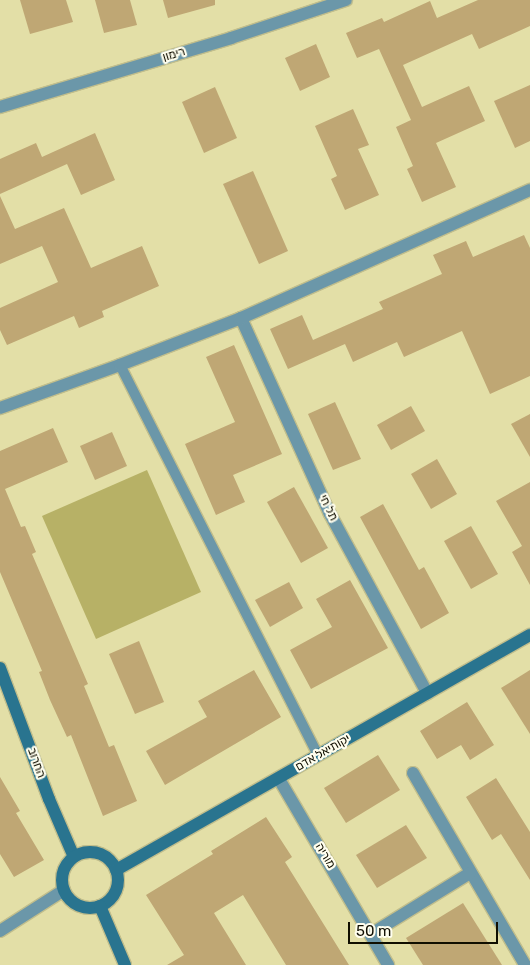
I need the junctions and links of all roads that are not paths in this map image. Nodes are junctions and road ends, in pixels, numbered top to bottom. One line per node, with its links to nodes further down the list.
1 (346, 0): 2 (street, רימון)
2 (0, 107)
3 (530, 190): 4 (street)
4 (241, 318): 5 (street); 9 (street, תל חי)
5 (120, 365): 6 (street); 10 (lane)
6 (0, 408)
7 (530, 635): 9 (street, יקותיאל אדם)
8 (0, 668): 13 (street, החרוב)
9 (427, 693): 10 (street, יקותיאל אדם)
10 (318, 756): 12 (street, יקותיאל אדם)
11 (413, 774): 15 (street)
12 (279, 779): 14 (street, יקותיאל אדם); 19 (street, מוריה)
13 (74, 857): 14 (street); 16 (street)
14 (116, 870): 17 (street)
15 (470, 874): 19 (street); 22 (street)
16 (64, 890): 17 (street); 18 (street)
17 (100, 906): 20 (street)
18 (0, 931)
19 (371, 934): 21 (street, מוריה)
20 (125, 965)
21 (388, 965)
22 (525, 965)

